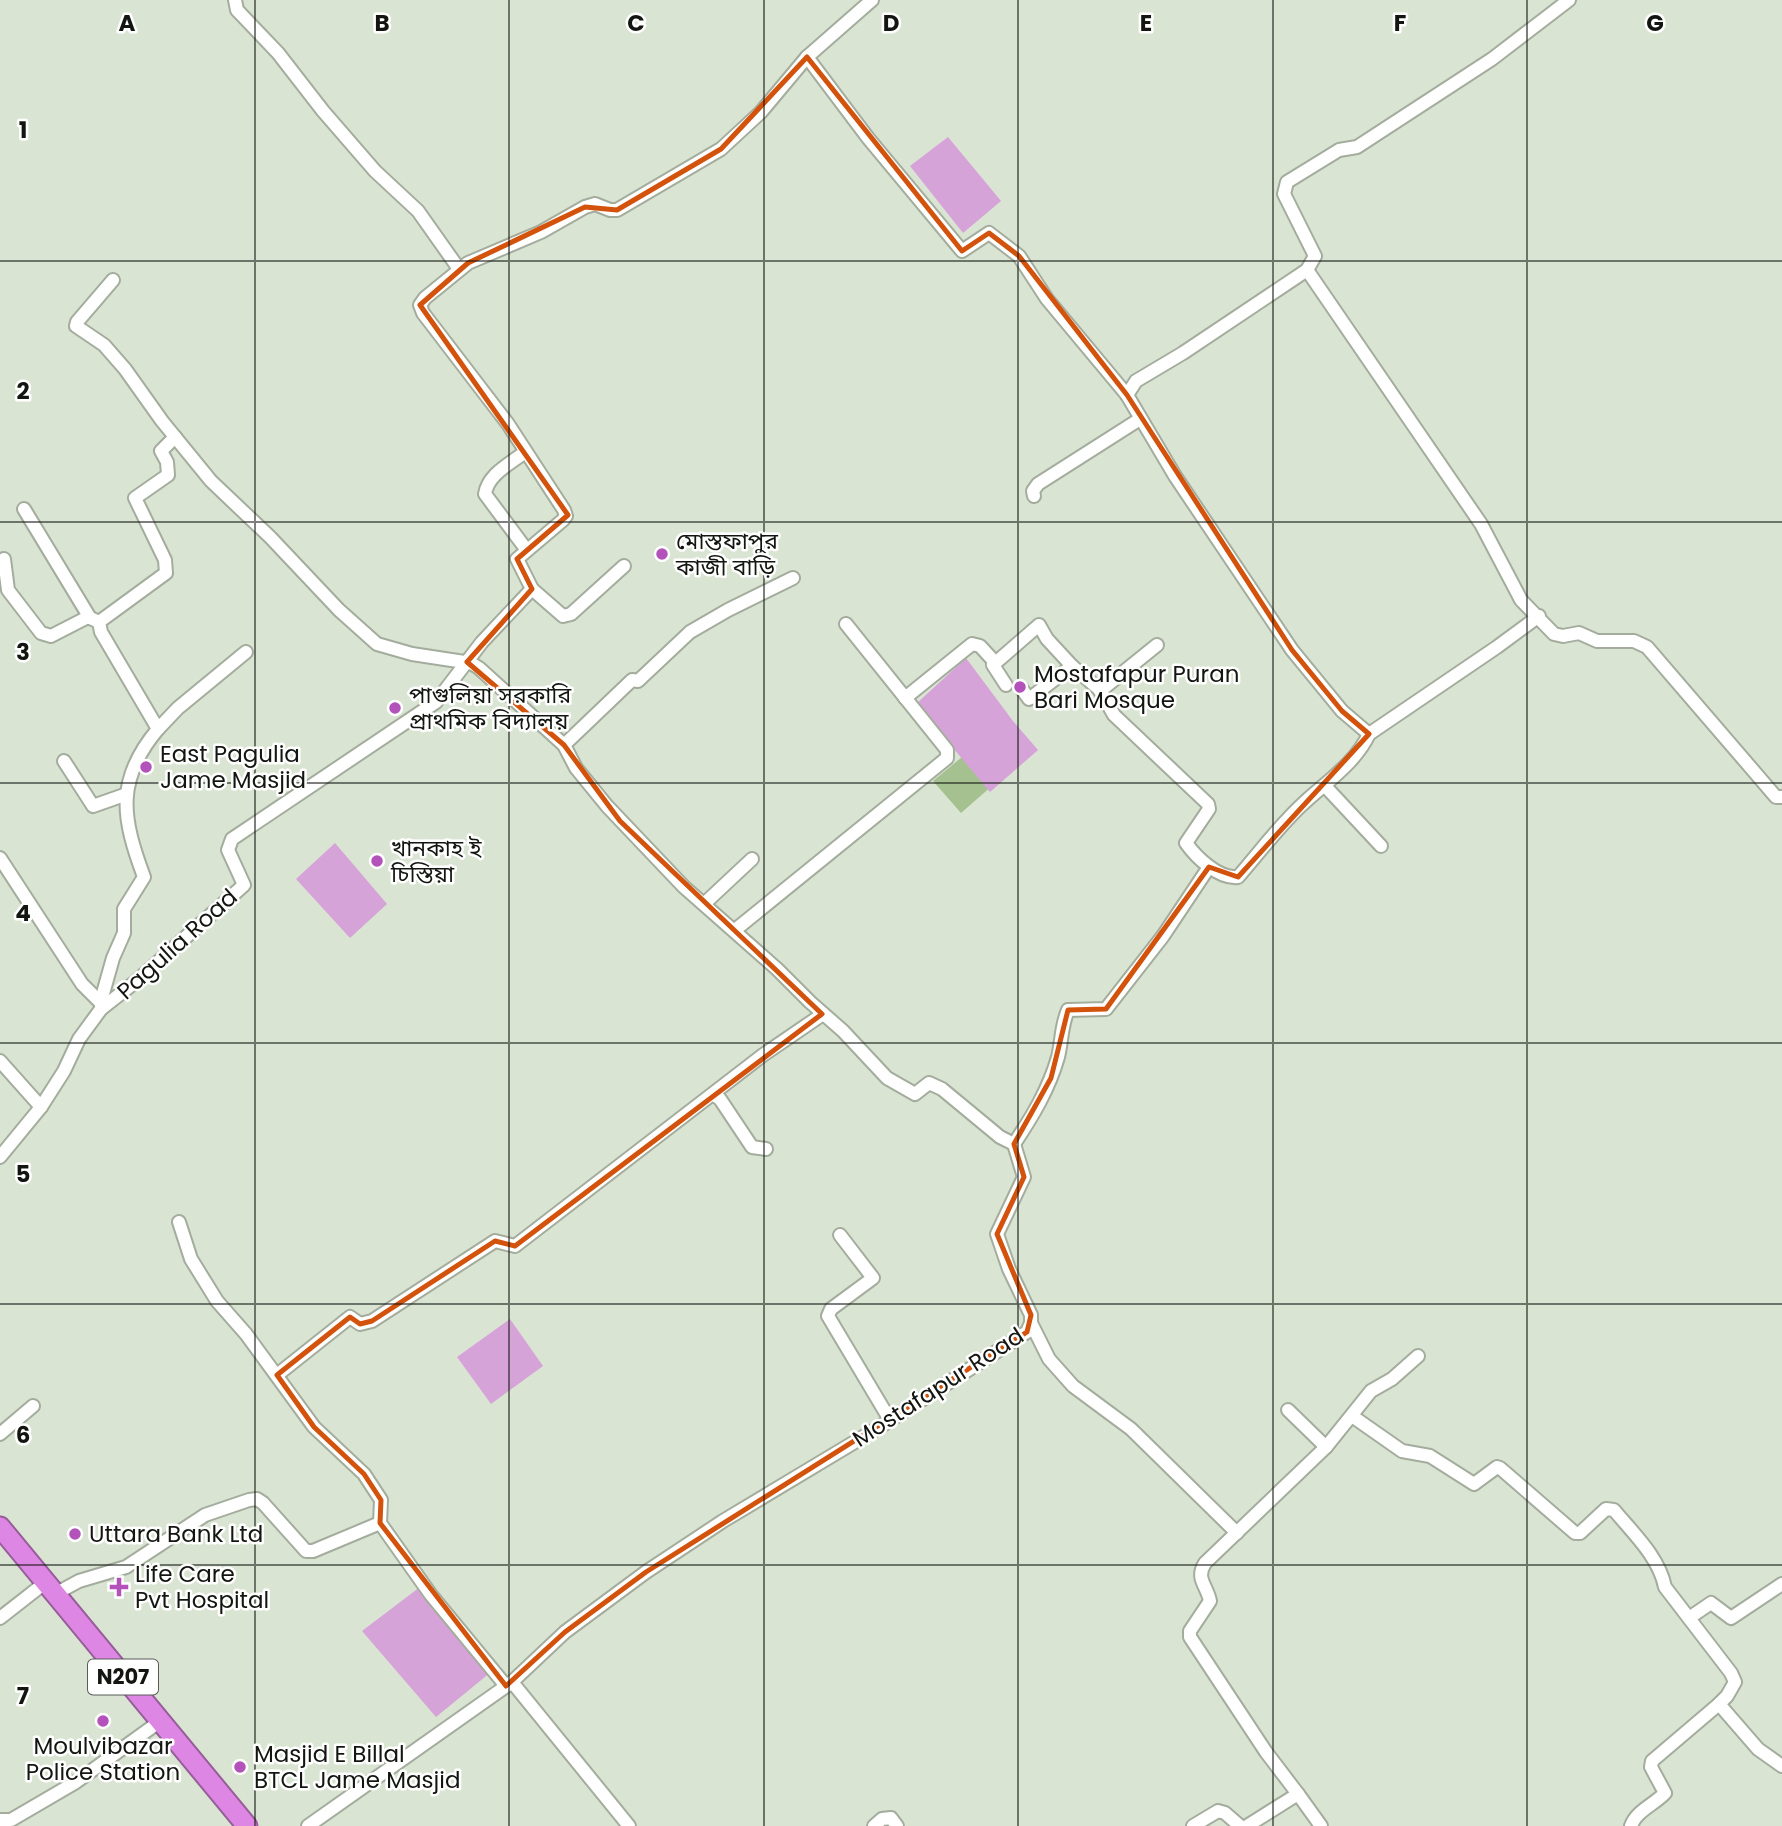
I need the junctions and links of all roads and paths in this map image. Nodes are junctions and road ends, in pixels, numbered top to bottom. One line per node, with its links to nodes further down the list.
1 (235, 0): 5 (street)
2 (872, 0): 4 (street)
3 (1569, 0): 6 (street)
4 (807, 57): 5 (street); 8 (street)
5 (458, 269): 11 (street)
6 (1307, 270): 8 (street); 19 (street)
7 (113, 279): 10 (street)
8 (1127, 395): 9 (street)
9 (1140, 419): 12 (street); 32 (street)
10 (175, 437): 20 (street); 25 (street)
11 (525, 452): 14 (street); 14 (street)
12 (1034, 496)
13 (24, 509): 20 (street)
14 (526, 550): 18 (street)
15 (4, 559): 20 (street)
16 (624, 566): 18 (street)
17 (793, 578): 33 (street)
18 (532, 589): 25 (street)
19 (1539, 616): 32 (street); 37 (street)
20 (94, 620): 31 (street)
21 (846, 624): 30 (street)
22 (1157, 645): 29 (street)
23 (246, 652): 31 (street, Pagulia Road)
24 (991, 658): 30 (street)
25 (467, 662): 33 (street); 44 (street, Pagulia Road)
26 (1072, 666): 27 (street); 28 (street); 29 (street)
27 (1006, 685)
28 (1021, 688)
29 (1100, 691): 41 (street)
30 (905, 698): 43 (street)
31 (158, 729): 36 (street, Pagulia Road)
32 (1368, 734): 35 (street)
33 (564, 745): 42 (street)
34 (64, 761): 36 (street)
35 (1325, 786): 38 (street); 41 (street)
36 (127, 794): 44 (street, Pagulia Road)
37 (1782, 797)
38 (1381, 846)
39 (0, 858): 44 (street)
40 (752, 859): 42 (street)
41 (1209, 867): 49 (street)
42 (705, 903): 43 (street)
43 (735, 930): 45 (street)
44 (102, 1007): 48 (street, Pagulia Road)
45 (823, 1014): 47 (street); 49 (street)
46 (0, 1061): 48 (street)
47 (713, 1094): 50 (street); 56 (street)
48 (41, 1107): 51 (street, Pagulia Road)
49 (1014, 1144): 54 (street, Mostafapur Road)
50 (766, 1149)
51 (0, 1157)
52 (179, 1222): 56 (street)
53 (840, 1235): 60 (street)
54 (1031, 1323): 60 (street, Mostafapur Road); 65 (street)
55 (1418, 1356): 59 (street)
56 (277, 1375): 63 (street)
57 (33, 1406): 61 (street)
58 (1288, 1409): 62 (street)
59 (1352, 1416): 62 (street); 69 (street)
60 (890, 1420): 70 (street, Mostafapur Road)
61 (0, 1434)
62 (1326, 1447): 65 (street)
63 (380, 1523): 67 (street); 70 (street)
64 (0, 1527): 67 (highway, N207)
65 (1237, 1533): 74 (street)
66 (1782, 1584): 69 (street)
67 (50, 1588): 68 (street); 72 (highway, N207)
68 (0, 1618)
69 (1689, 1618): 71 (street)
70 (509, 1684): 77 (street, Mostafapur Road); 78 (street)
71 (1719, 1704): 73 (street); 85 (street)
72 (159, 1722): 75 (street); 76 (highway, N207)
73 (1782, 1766)
74 (1298, 1794): 83 (street); 84 (street)
75 (0, 1820)
76 (247, 1826)
77 (308, 1826)
78 (629, 1826)
79 (874, 1826): 80 (street)
80 (897, 1826)
81 (1193, 1826): 82 (street)
82 (1240, 1826)
83 (1247, 1826)
84 (1321, 1826)
85 (1631, 1826)

